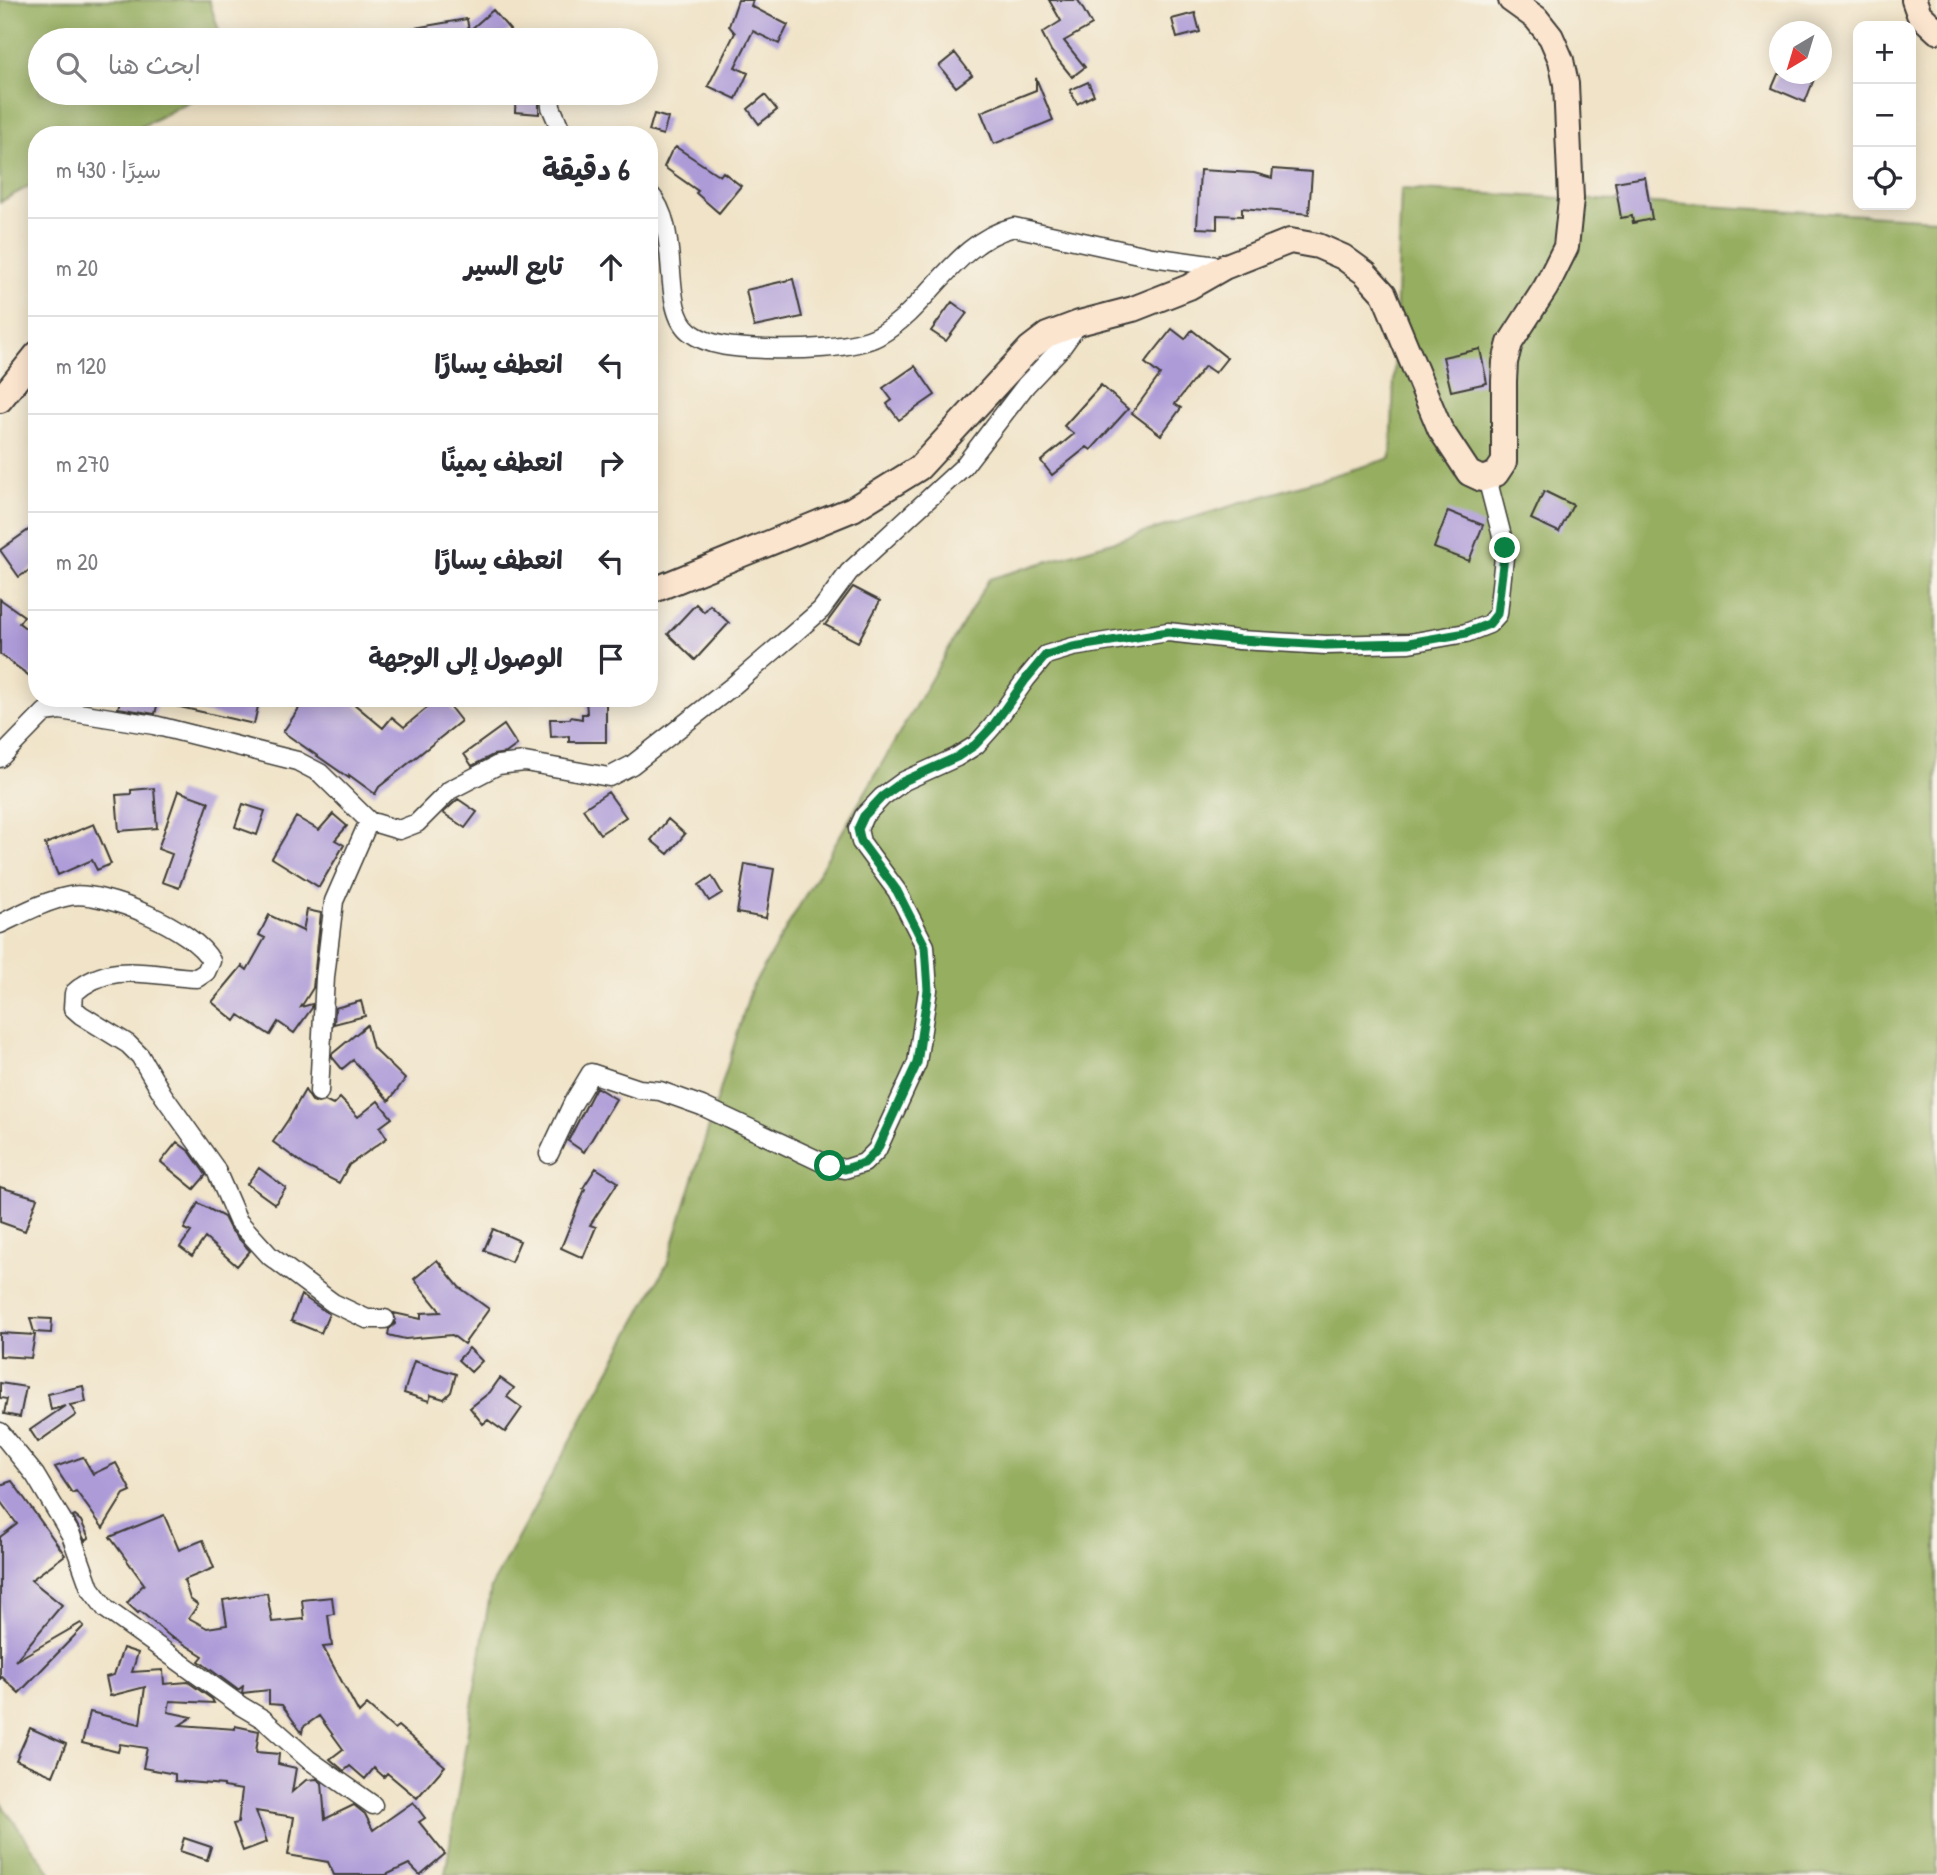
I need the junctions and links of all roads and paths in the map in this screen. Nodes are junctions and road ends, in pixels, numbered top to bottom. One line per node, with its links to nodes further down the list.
1 (1511, 0): 11 (street)
2 (1914, 0): 3 (street)
3 (1937, 31)
4 (551, 105): 5 (street)
5 (559, 126)
6 (658, 203): 7 (street)
7 (1224, 267): 8 (street); 11 (street)
8 (1079, 323): 12 (street); 14 (street)
9 (28, 365): 10 (street)
10 (0, 400)
11 (1487, 478): 17 (street)
12 (658, 588)
13 (0, 758): 14 (street)
14 (369, 821): 16 (street)
15 (0, 924): 18 (street)
16 (320, 1093)
17 (549, 1154)
18 (385, 1319)
19 (0, 1432): 20 (street)
20 (373, 1805)

